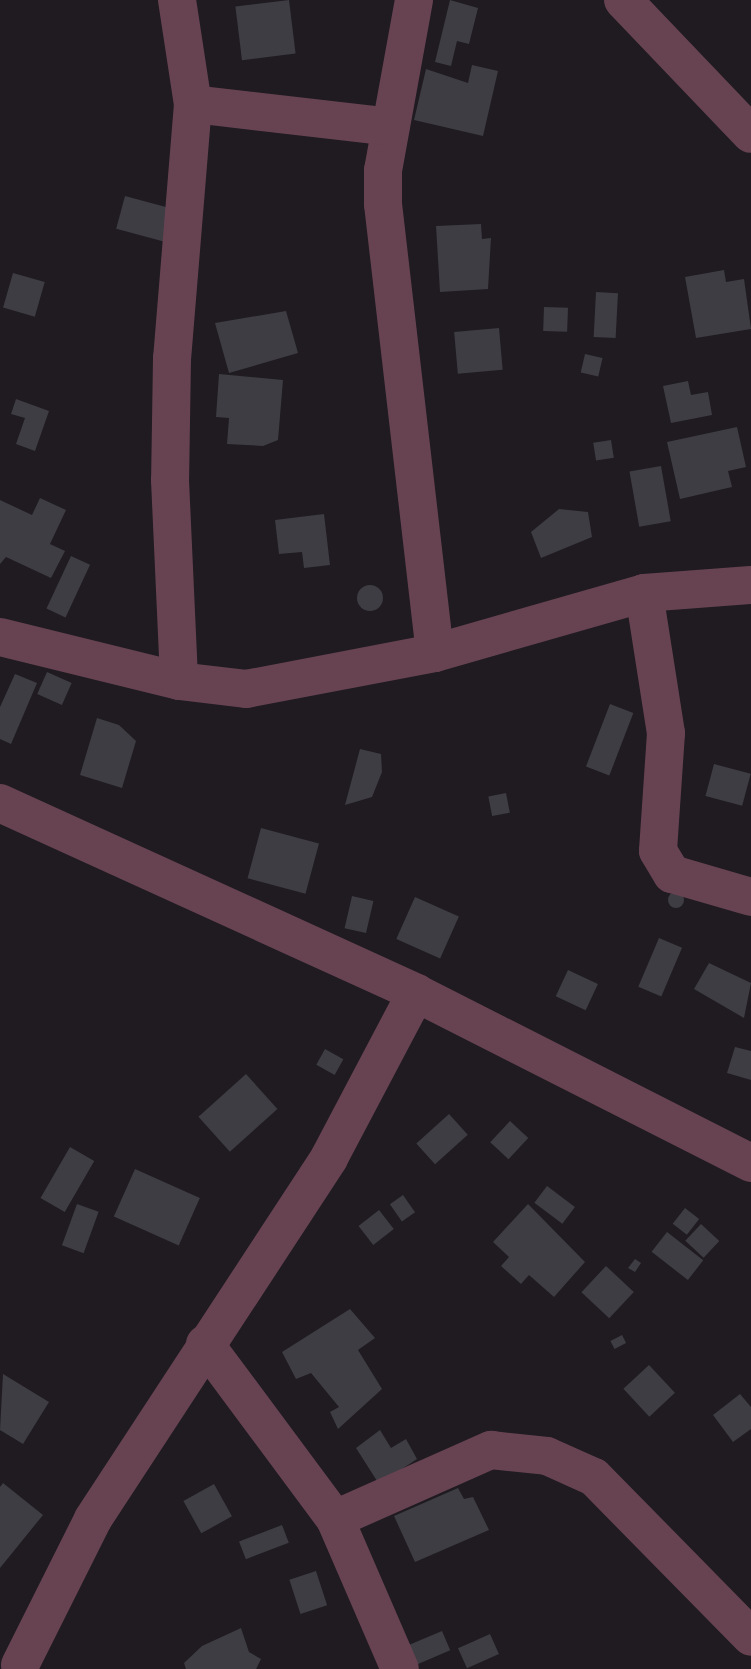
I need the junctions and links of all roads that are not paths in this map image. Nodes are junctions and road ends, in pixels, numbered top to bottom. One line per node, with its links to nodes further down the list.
1 (177, 0): 4 (street)
2 (414, 0): 5 (street)
3 (623, 0): 6 (street)
4 (192, 104): 5 (street); 11 (street)
5 (391, 127): 10 (street)
6 (751, 134)
7 (751, 585): 8 (street)
8 (644, 593): 10 (street); 13 (street)
9 (0, 637): 11 (street)
10 (435, 653): 11 (street)
11 (179, 681)
12 (0, 803): 14 (street)
13 (751, 897)
14 (416, 993): 15 (street); 16 (street)
15 (751, 1163)
16 (205, 1344): 17 (street); 19 (street)
17 (335, 1518): 18 (street); 20 (street)
18 (751, 1637)
19 (15, 1662)
20 (400, 1669)

